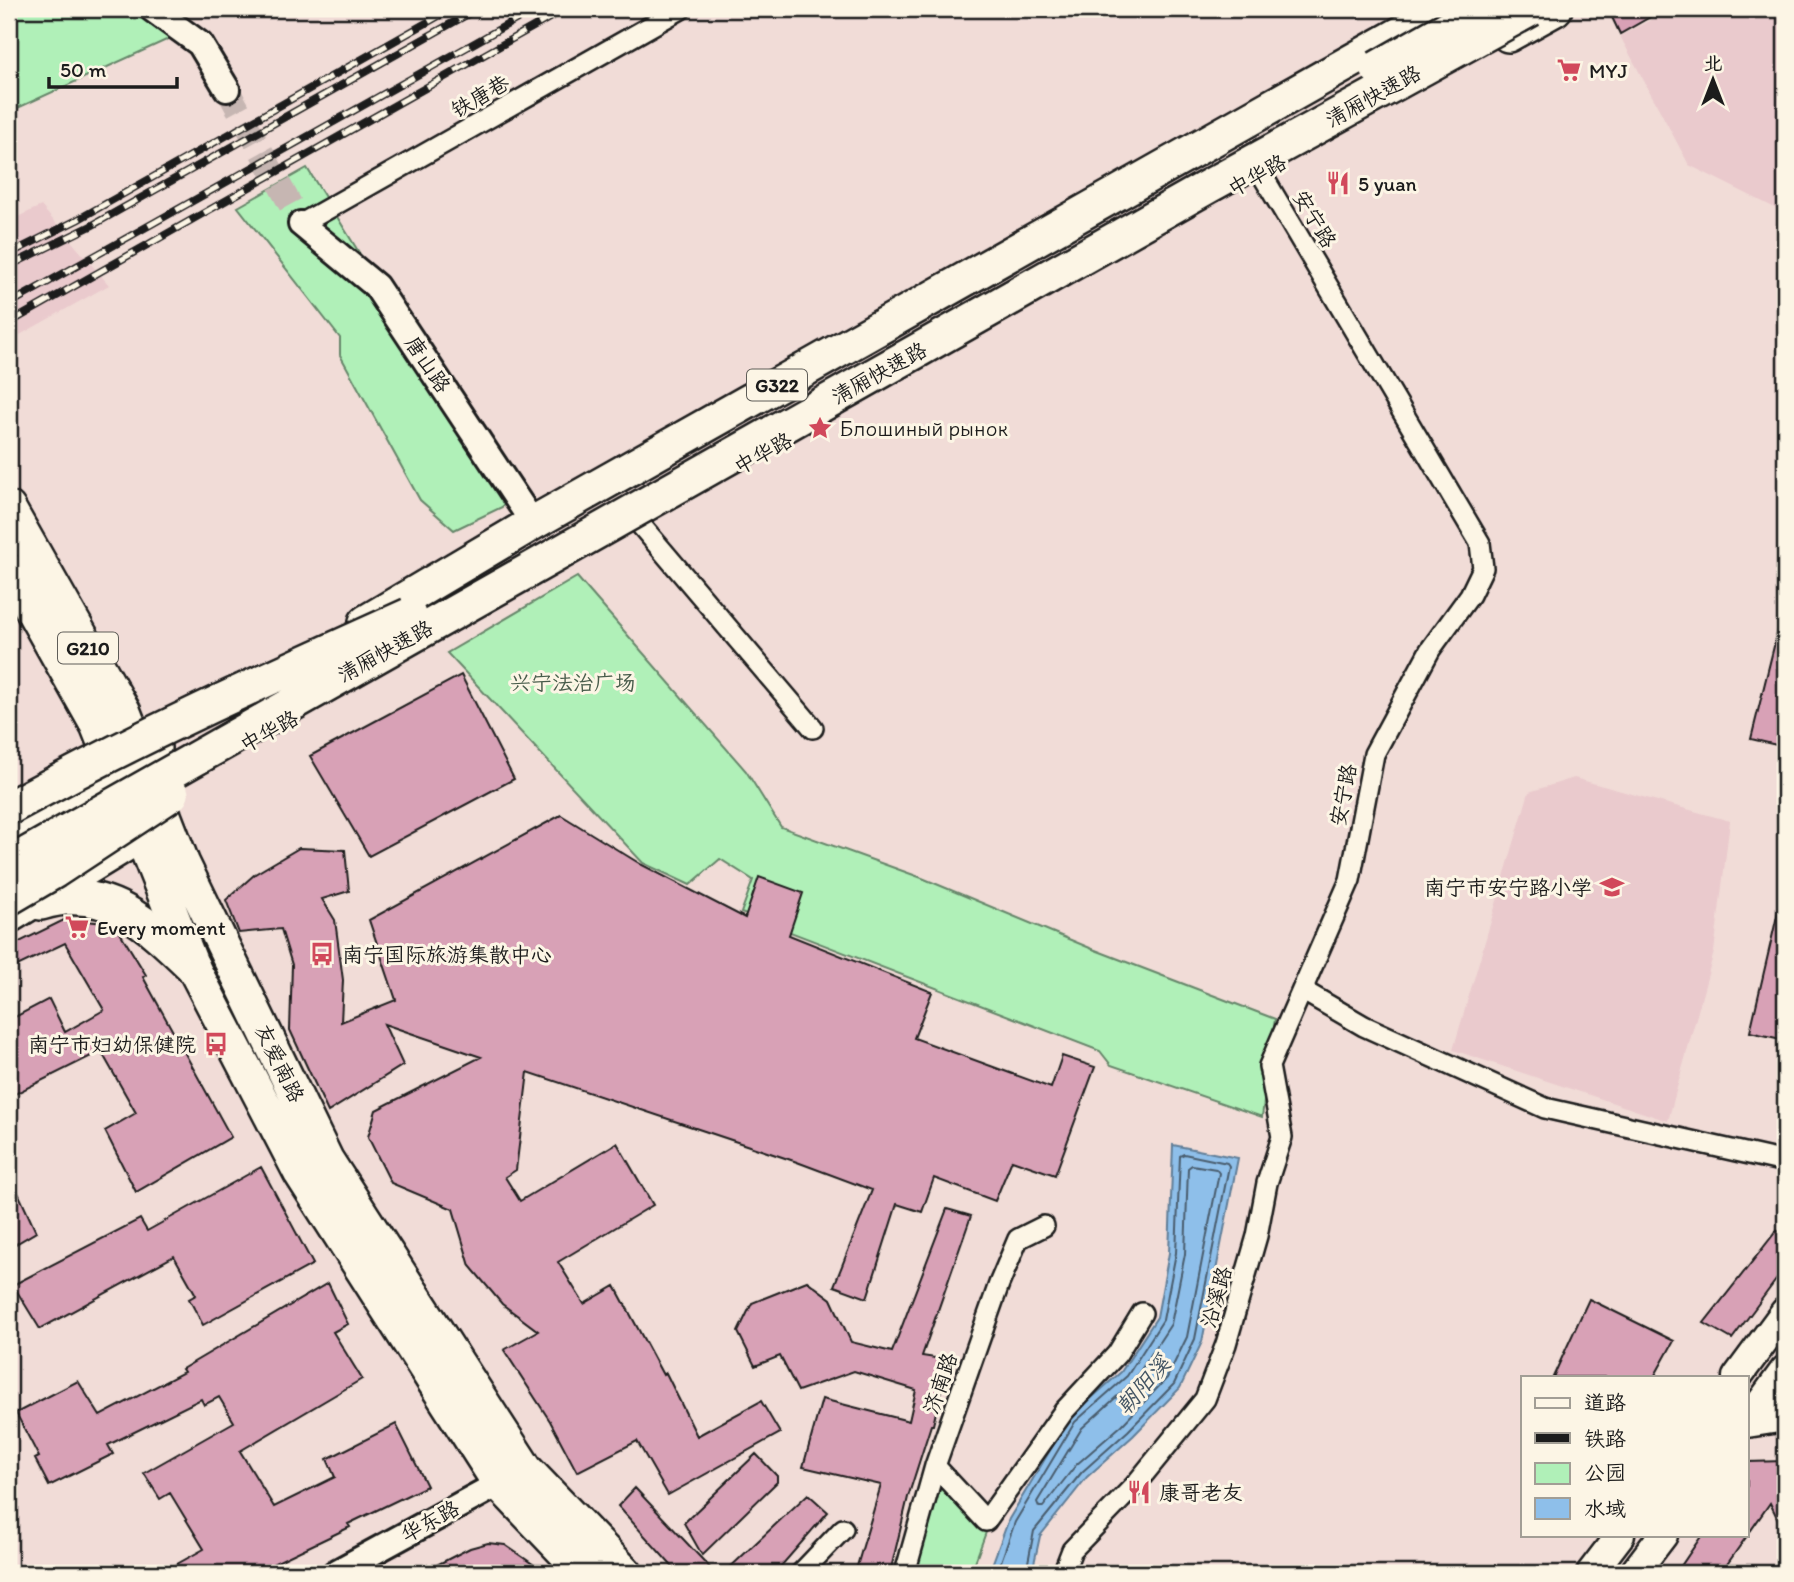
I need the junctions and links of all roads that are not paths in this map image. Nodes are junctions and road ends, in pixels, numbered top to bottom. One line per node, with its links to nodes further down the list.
1 (681, 9): 9 (street, 铁唐巷)
2 (1444, 9): 11 (highway, 中华路 / G322)
3 (1481, 9): 14 (highway, 清厢快速路, bridge)
4 (1531, 9): 14 (highway, 清厢快速路, bridge)
5 (1555, 9): 8 (highway, 中华路 / G322)
6 (168, 12): 7 (street)
7 (227, 89)
8 (1261, 173): 12 (highway, 中华路 / G322); 25 (street, 安宁路)
9 (301, 224): 11 (street, 唐山路)
10 (9, 508): 16 (main road, 友爱南路 / G210)
11 (533, 523): 16 (highway, 中华路 / G322)
12 (639, 523): 15 (street); 19 (highway, 中华路 / G322)
13 (9, 570): 16 (main road, 友爱南路 / G210)
14 (432, 615): 18 (highway, bridge); 21 (highway, 清厢快速路, bridge); 22 (highway, 清厢快速路, bridge); 23 (highway, bridge)
15 (813, 728)
16 (120, 756): 17 (highway); 19 (main road, 友爱南路 / G210); 20 (highway, 中华路)
17 (9, 793)
18 (9, 807)
19 (142, 813): 23 (highway, 中华路); 24 (main road, 友爱南路); 36 (main road, 友爱南路)
20 (9, 827)
21 (9, 843)
22 (9, 864)
23 (12, 901): 24 (highway)
24 (193, 967): 36 (main road, 友爱南路)
25 (1302, 990): 26 (street); 45 (street, 沿溪路)
26 (1785, 1162)
27 (1044, 1226): 35 (street, 济南路)
28 (1785, 1312): 31 (main road)
29 (1142, 1313): 35 (street)
30 (1785, 1370): 33 (main road)
31 (1738, 1376)
32 (1785, 1417): 34 (main road)
33 (1748, 1422)
34 (1748, 1423)
35 (935, 1466): 44 (street, 济南路)
36 (512, 1476): 40 (street, 华东路); 41 (main road, 友爱南路); 42 (main road, 友爱南路)
37 (843, 1529): 43 (street)
38 (1618, 1536): 46 (main road)
39 (1662, 1536): 47 (main road)
40 (335, 1573)
41 (584, 1573)
42 (626, 1573)
43 (801, 1573)
44 (905, 1573)
45 (1063, 1573)
46 (1591, 1573)
47 (1634, 1573)

